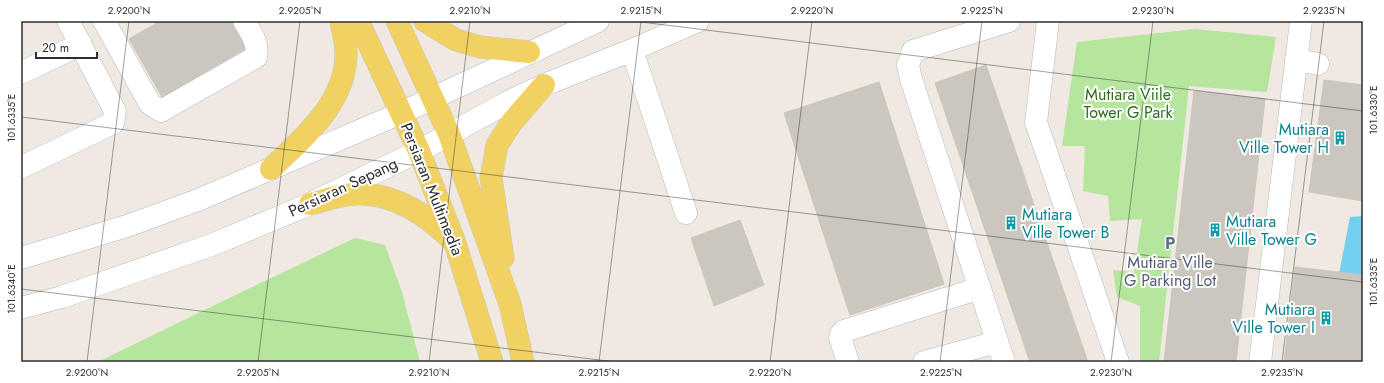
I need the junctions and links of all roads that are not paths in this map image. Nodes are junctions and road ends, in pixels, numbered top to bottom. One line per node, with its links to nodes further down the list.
1 (68, 21): 13 (street)
2 (104, 21): 3 (street)
3 (244, 21)
4 (341, 21): 25 (main road)
5 (358, 21): 21 (main road, Persiaran Multimedia)
6 (397, 21): 20 (main road, Persiaran Multimedia)
7 (425, 21): 15 (main road)
8 (598, 21): 15 (street)
9 (698, 21): 14 (street, Persiaran Sepang)
10 (1009, 21): 30 (street)
11 (1048, 21): 39 (street)
12 (1301, 21): 16 (street)
13 (81, 44): 18 (street); 24 (street)
14 (632, 50): 19 (street, Persiaran Sepang); 27 (street)
15 (529, 52): 20 (street)
16 (1296, 60): 17 (street); 40 (street)
17 (1318, 64)
18 (21, 73)
19 (544, 85): 22 (street, Persiaran Sepang); 31 (main road)
20 (433, 98): 21 (street); 22 (main road, Persiaran Multimedia)
21 (401, 113): 23 (main road, Persiaran Multimedia); 25 (street)
22 (449, 134): 23 (street, Persiaran Sepang); 31 (main road, Persiaran Multimedia)
23 (419, 151): 26 (street, Persiaran Sepang); 28 (main road, Persiaran Multimedia)
24 (21, 166)
25 (271, 169): 29 (street)
26 (310, 204): 28 (main road); 32 (street, Persiaran Sepang)
27 (686, 214)
28 (455, 243): 34 (main road, Persiaran Multimedia)
29 (21, 258)
30 (980, 288): 33 (street); 36 (street)
31 (510, 304): 35 (main road, Persiaran Multimedia)
32 (21, 308)
33 (997, 342): 37 (street); 38 (street)
34 (492, 362)
35 (523, 362)
36 (848, 362)
37 (924, 362)
38 (1004, 362)
39 (1118, 362)
40 (1260, 362)

